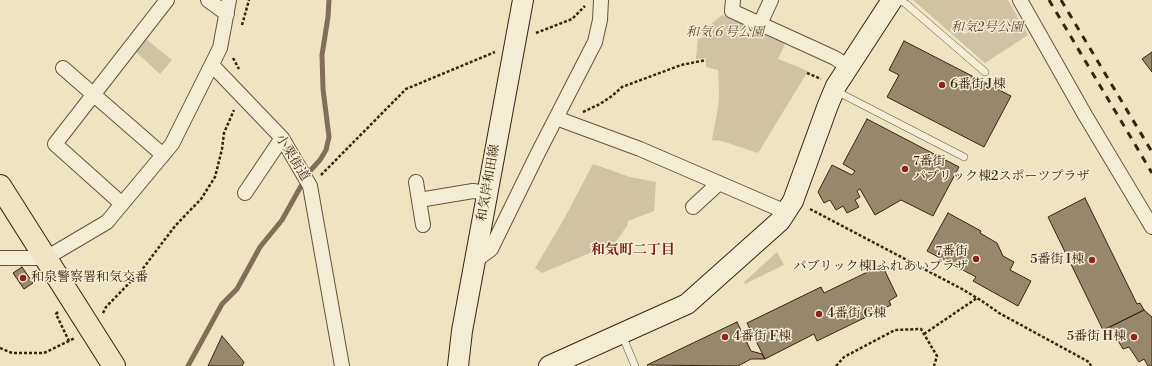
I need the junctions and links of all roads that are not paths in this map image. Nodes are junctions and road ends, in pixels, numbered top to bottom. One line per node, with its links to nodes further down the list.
1 (167, 0): 17 (street)
2 (208, 0): 10 (street)
3 (523, 0): 26 (street, 和気岸和田線)
4 (733, 0): 11 (street)
5 (770, 0): 11 (street)
6 (892, 0): 13 (street)
7 (899, 0): 15 (lane)
8 (1020, 0): 32 (street)
9 (594, 2): 18 (street)
10 (228, 7): 12 (street)
11 (760, 24): 13 (street)
12 (212, 65): 19 (street, 小栗街道); 20 (street)
13 (848, 67): 16 (street)
14 (63, 68): 17 (street)
15 (985, 72)
16 (834, 90): 21 (lane); 29 (street)
17 (94, 94): 20 (street); 28 (street)
18 (556, 118): 23 (street); 35 (street)
19 (282, 138): 25 (street); 39 (street, 小栗街道)
20 (163, 155): 28 (street)
21 (964, 157)
22 (416, 182): 27 (street)
23 (719, 183): 29 (street); 30 (street)
24 (0, 186): 34 (main road)
25 (245, 193)
26 (488, 193): 27 (street); 35 (street, 和気岸和田線)
27 (419, 200): 31 (street)
28 (122, 204): 34 (street)
29 (790, 206): 36 (street)
30 (693, 207)
31 (423, 225)
32 (1152, 227)
33 (0, 258): 34 (street)
34 (46, 258): 38 (main road)
35 (476, 260): 40 (street, 和気岸和田線)
36 (621, 334): 37 (street); 42 (lane)
37 (575, 361): 41 (street)
38 (114, 366)
39 (342, 366)
40 (458, 366)
41 (550, 366)
42 (635, 366)

